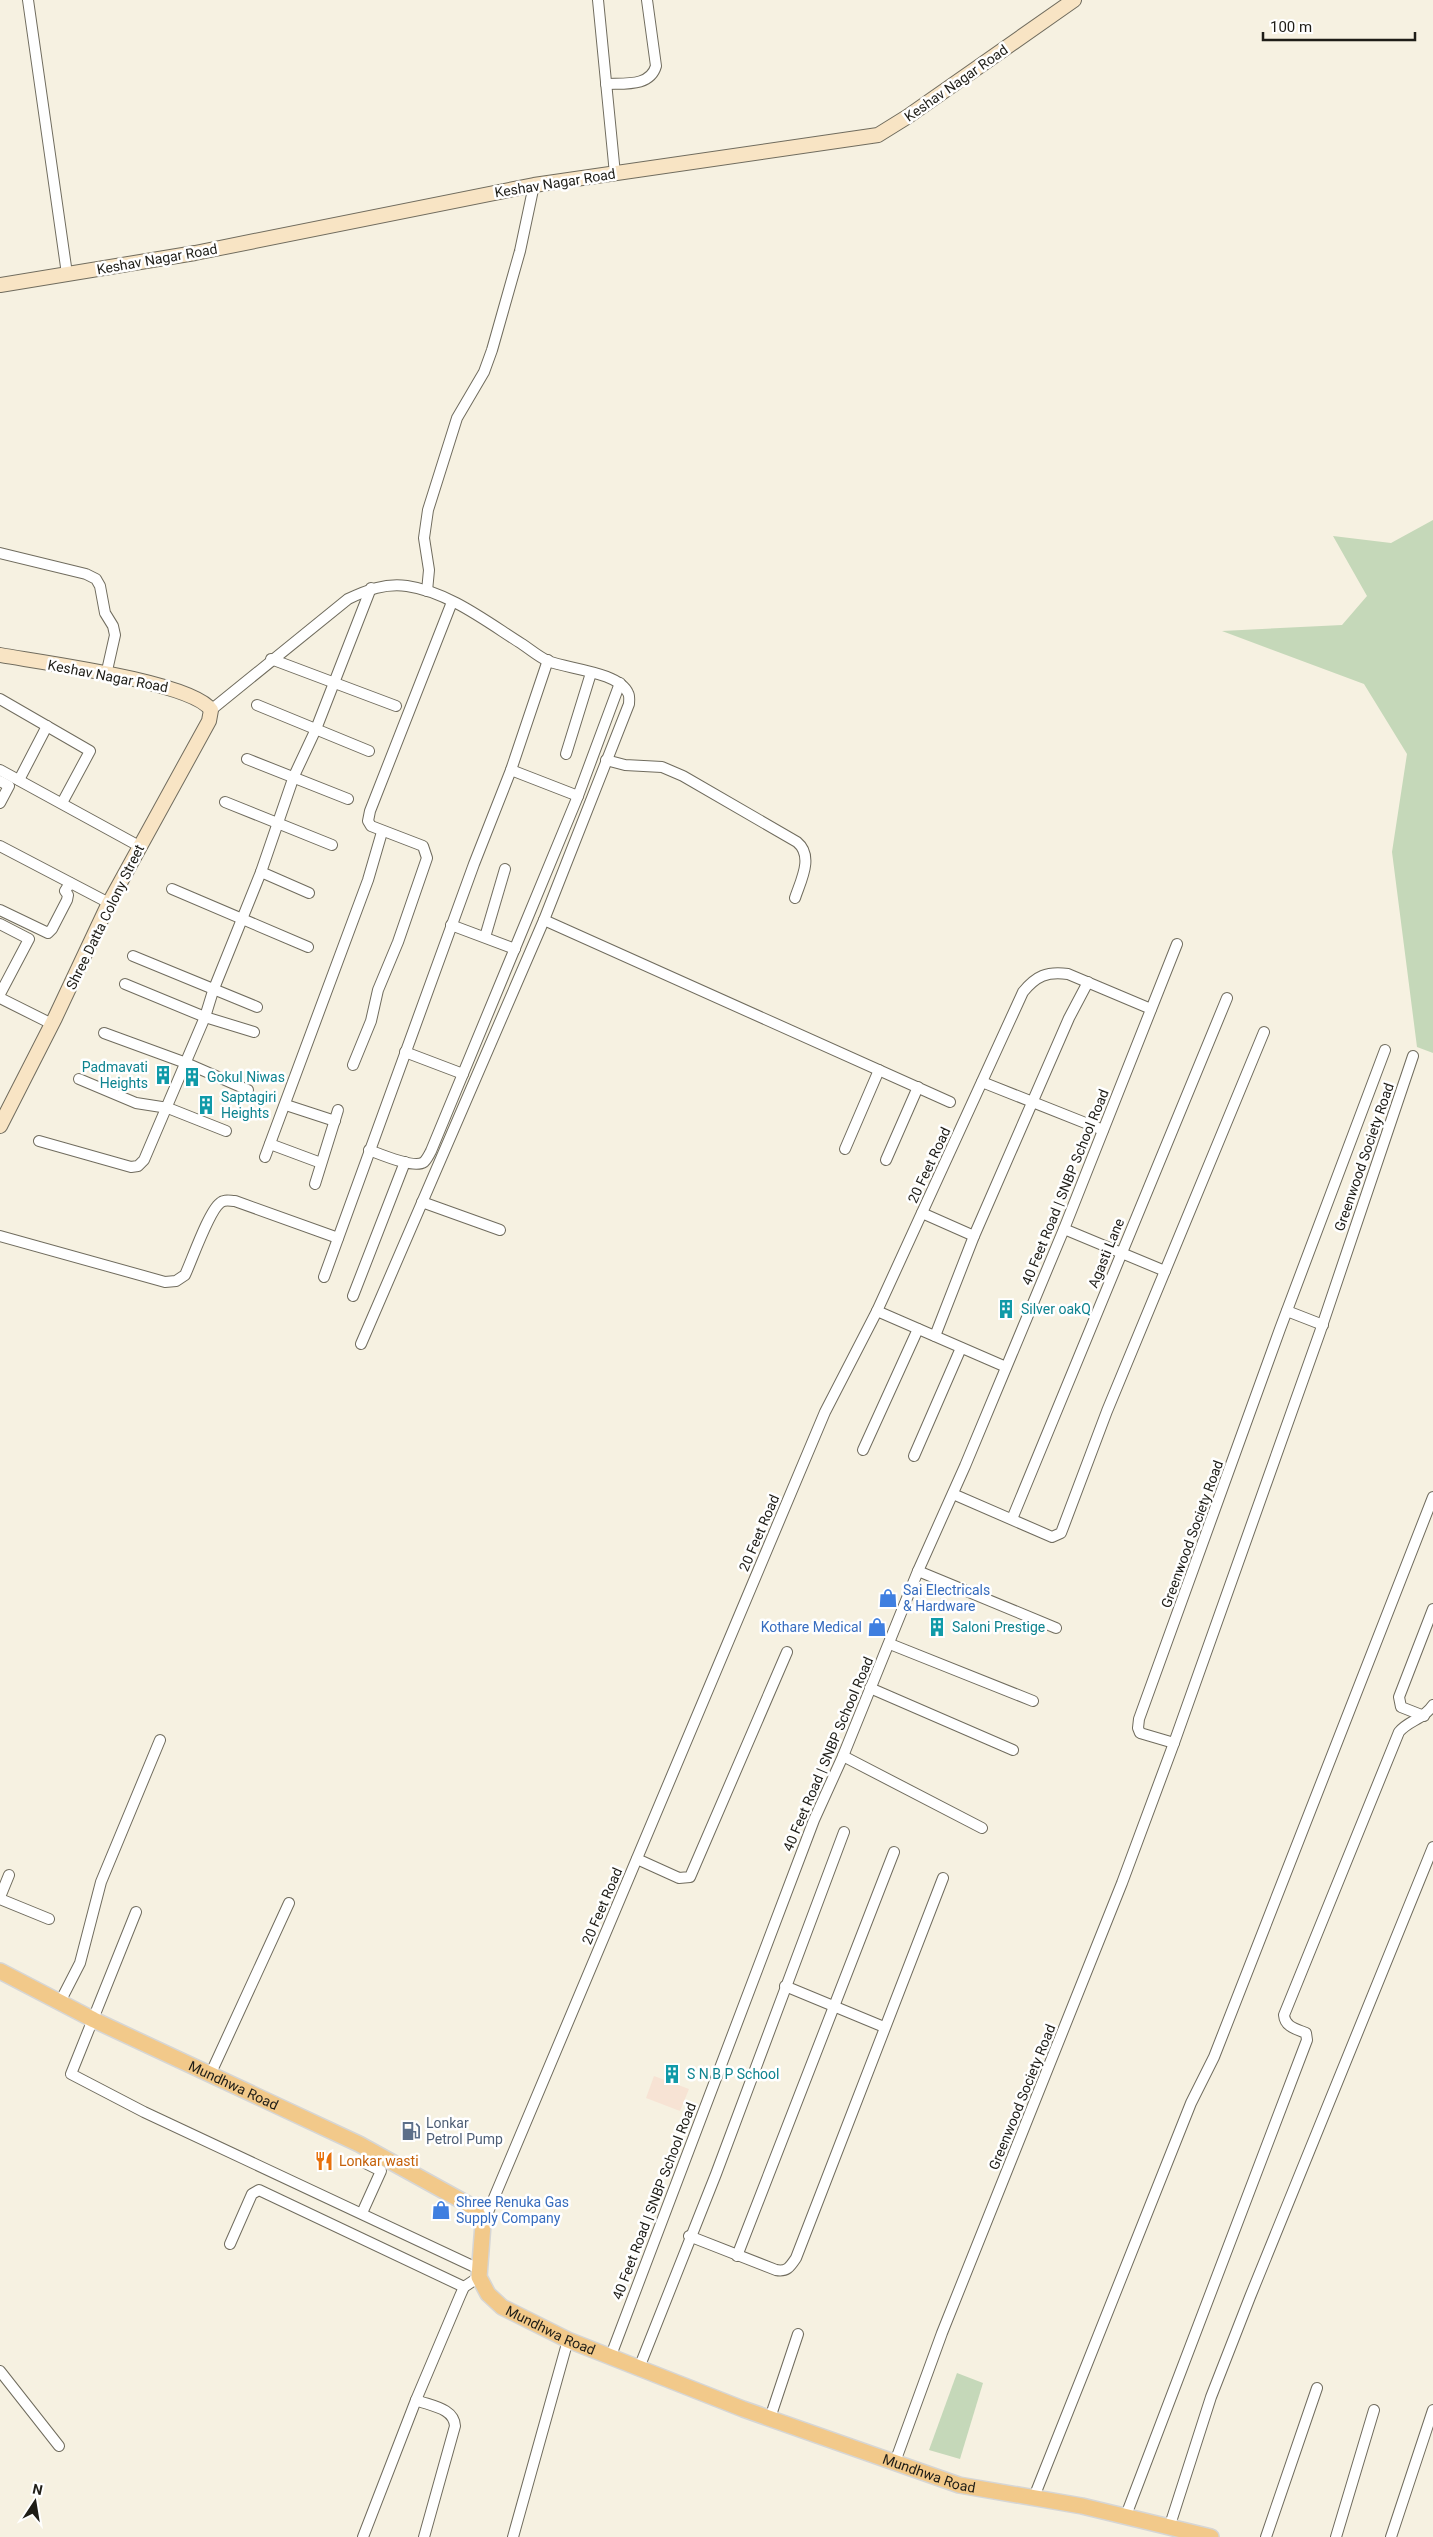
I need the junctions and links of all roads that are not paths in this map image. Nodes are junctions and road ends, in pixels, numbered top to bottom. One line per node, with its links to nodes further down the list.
1 (28, 0): 8 (street)
2 (599, 0): 5 (street)
3 (647, 0): 5 (street)
4 (1074, 0): 6 (street, Keshav Nagar Road)
5 (606, 84): 6 (street)
6 (615, 174): 7 (street, Keshav Nagar Road)
7 (534, 185): 8 (street, Keshav Nagar Road); 12 (street)
8 (67, 274): 9 (street, Keshav Nagar Road)
9 (0, 285)
10 (0, 553): 18 (street)
11 (371, 588): 12 (street); 15 (street); 20 (street)
12 (427, 591): 13 (street)
13 (452, 602): 16 (street); 42 (street)
14 (0, 654): 18 (street, Keshav Nagar Road)
15 (271, 659): 20 (street); 24 (street)
16 (548, 660): 17 (street); 32 (street)
17 (591, 672): 19 (street); 28 (street)
18 (106, 675): 24 (street, Keshav Nagar Road)
19 (620, 683): 30 (street); 36 (street)
20 (334, 684): 23 (street); 26 (street)
21 (0, 699): 25 (street)
22 (257, 705): 26 (street)
23 (396, 706)
24 (211, 710): 45 (street, Shree Datta Colony Street)
25 (47, 726): 34 (street); 40 (street)
26 (316, 729): 27 (street); 33 (street)
27 (369, 751)
28 (566, 754)
29 (247, 759): 33 (street)
30 (606, 760): 51 (street); 55 (street)
31 (0, 770): 34 (street)
32 (511, 770): 36 (street); 57 (street)
33 (294, 776): 37 (street); 41 (street)
34 (19, 780): 40 (street)
35 (0, 781): 39 (street)
36 (578, 796): 61 (street)
37 (348, 799)
38 (225, 802): 41 (street)
39 (0, 803)
40 (62, 803): 45 (street)
41 (278, 824): 43 (street); 47 (street)
42 (382, 832): 80 (street); 89 (street)
43 (332, 845)
44 (0, 846): 48 (street)
45 (140, 846): 52 (street, Shree Datta Colony Street)
46 (505, 869): 58 (street)
47 (261, 872): 50 (street); 54 (street)
48 (70, 883): 52 (street); 53 (street)
49 (172, 889): 54 (street)
50 (310, 892)
51 (795, 898)
52 (109, 904): 72 (street, Shree Datta Colony Street)
53 (0, 910)
54 (242, 918): 60 (street); 65 (street)
55 (544, 920): 81 (street); 105 (street)
56 (0, 924): 66 (street)
57 (451, 925): 58 (street); 77 (street)
58 (484, 937): 61 (street)
59 (1178, 944): 70 (street, 40 Feet Road | SNBP School Road)
60 (308, 947)
61 (515, 949): 82 (street)
62 (133, 956): 65 (street)
63 (1088, 982): 70 (street, 20 Feet Road); 84 (street, 20 Feet Road); 88 (street)
64 (125, 984): 71 (street)
65 (213, 991): 69 (street); 71 (street)
66 (0, 994)
67 (0, 998): 72 (street)
68 (1227, 998): 112 (street, Agasti Lane)
69 (257, 1007)
70 (1151, 1009): 94 (street, 40 Feet Road | SNBP School Road)
71 (205, 1017): 73 (street); 79 (street)
72 (52, 1024): 93 (street, Shree Datta Colony Street)
73 (254, 1032)
74 (1264, 1032): 113 (street)
75 (104, 1033): 79 (street)
76 (1385, 1050): 117 (street, Greenwood Society Road)
77 (405, 1052): 82 (street); 99 (street)
78 (1413, 1056): 118 (street, Greenwood Society Road)
79 (186, 1062): 86 (street); 90 (street)
80 (353, 1065)
81 (879, 1070): 85 (street); 98 (street)
82 (463, 1074): 102 (street)
83 (78, 1079): 90 (street)
84 (982, 1082): 88 (street); 106 (street, 20 Feet Road)
85 (918, 1087): 87 (street); 101 (street)
86 (248, 1090)
87 (950, 1102)
88 (1033, 1102): 94 (street); 110 (street)
89 (286, 1105): 92 (street); 97 (street)
90 (168, 1108): 95 (street); 96 (street)
91 (338, 1110): 92 (street)
92 (335, 1121): 103 (street)
93 (0, 1126)
94 (1103, 1130): 108 (street, 40 Feet Road | SNBP School Road)
95 (226, 1131)
96 (39, 1141)
97 (270, 1144): 100 (street); 103 (street)
98 (845, 1149)
99 (369, 1150): 102 (street); 111 (street)
100 (265, 1157)
101 (886, 1160)
102 (405, 1162): 115 (street)
103 (322, 1163): 104 (street)
104 (315, 1184)
105 (422, 1202): 107 (street); 121 (street)
106 (922, 1213): 110 (street); 116 (street, 20 Feet Road)
107 (500, 1230)
108 (1064, 1230): 112 (street); 123 (street, 40 Feet Road | SNBP School Road)
109 (0, 1236): 111 (street)
110 (974, 1236): 120 (street)
111 (338, 1238): 114 (street)
112 (1121, 1254): 113 (street); 128 (street, Agasti Lane)
113 (1165, 1271): 128 (street)
114 (324, 1277)
115 (353, 1296)
116 (877, 1311): 119 (street); 146 (street, 20 Feet Road)
117 (1287, 1311): 118 (street); 139 (street, Greenwood Society Road)
118 (1323, 1325): 139 (street, Greenwood Society Road)
119 (918, 1329): 120 (street); 124 (street)
120 (934, 1336): 122 (street)
121 (361, 1344)
122 (961, 1348): 123 (street); 125 (street)
123 (1006, 1367): 126 (street, 40 Feet Road | SNBP School Road)
124 (863, 1450)
125 (914, 1456)
126 (953, 1494): 128 (street); 129 (street, 40 Feet Road | SNBP School Road)
127 (1432, 1501): 180 (street)
128 (1012, 1519)
129 (918, 1570): 131 (street); 132 (street, 40 Feet Road | SNBP School Road)
130 (1433, 1609): 137 (street)
131 (1056, 1628)
132 (890, 1644): 134 (street, 40 Feet Road | SNBP School Road); 135 (street)
133 (787, 1652): 146 (street)
134 (870, 1688): 140 (street); 141 (street, 40 Feet Road | SNBP School Road)
135 (1033, 1701)
136 (1433, 1705): 137 (street)
137 (1424, 1716): 181 (street)
138 (160, 1740): 155 (street)
139 (1174, 1743): 179 (street, Greenwood Society Road)
140 (1013, 1750)
141 (843, 1756): 142 (street); 170 (street, 40 Feet Road | SNBP School Road)
142 (982, 1828)
143 (844, 1832): 154 (street)
144 (1433, 1847): 182 (street)
145 (894, 1852): 156 (street)
146 (637, 1859): 162 (street, 20 Feet Road)
147 (9, 1875): 149 (street)
148 (943, 1878): 158 (street)
149 (0, 1898): 152 (street)
150 (289, 1903): 159 (street)
151 (136, 1912): 157 (street)
152 (49, 1919)
153 (0, 1971): 155 (main road, Mundhwa Road)
154 (785, 1986): 156 (street); 163 (street)
155 (60, 2002): 157 (main road, Mundhwa Road)
156 (835, 2007): 158 (street); 165 (street)
157 (94, 2020): 159 (main road, Mundhwa Road); 161 (street)
158 (884, 2027): 165 (street)
159 (210, 2075): 162 (main road, Mundhwa Road)
160 (365, 2162): 161 (street)
161 (362, 2213): 166 (street)
162 (483, 2224): 166 (main road)
163 (689, 2236): 165 (street); 171 (street)
164 (230, 2244): 167 (street)
165 (737, 2256)
166 (479, 2273): 167 (street); 169 (main road, Mundhwa Road)
167 (464, 2287): 174 (street)
168 (798, 2334): 177 (street)
169 (568, 2340): 170 (main road, Mundhwa Road); 185 (street)
170 (610, 2358): 171 (main road, Mundhwa Road)
171 (639, 2368): 177 (main road, Mundhwa Road)
172 (0, 2371): 178 (street)
173 (1317, 2388): 187 (street)
174 (416, 2400): 183 (street); 184 (street)
175 (1374, 2410): 188 (street)
176 (1433, 2410): 189 (street)
177 (770, 2418): 179 (main road, Mundhwa Road)
178 (59, 2446)
179 (895, 2462): 180 (main road, Mundhwa Road)
180 (1034, 2497): 181 (main road, Mundhwa Road)
181 (1124, 2518): 182 (main road, Mundhwa Road)
182 (1169, 2528): 186 (main road, Mundhwa Road)
183 (364, 2537)
184 (424, 2537)
185 (513, 2537)
186 (1211, 2537)
187 (1266, 2537)
188 (1336, 2537)
189 (1391, 2537)

